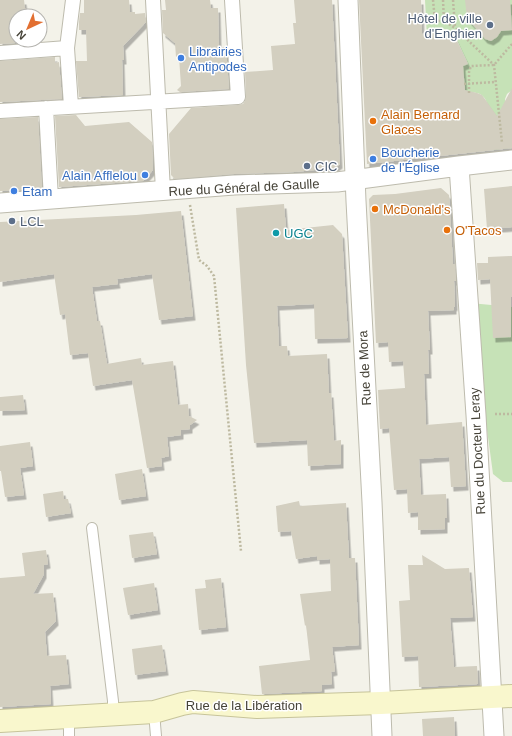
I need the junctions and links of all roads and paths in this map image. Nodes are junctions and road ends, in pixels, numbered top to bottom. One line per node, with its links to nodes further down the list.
1 (73, 0): 11 (street)
2 (153, 0): 18 (street)
3 (232, 0): 18 (street)
4 (348, 0): 24 (street, Rue de Mora)
5 (433, 0): 8 (path)
6 (443, 0): 8 (path)
7 (453, 0): 9 (path)
8 (444, 21): 9 (path)
9 (455, 28): 13 (path)
10 (512, 44): 13 (path)
11 (67, 48): 12 (street); 19 (street)
12 (0, 53)
13 (494, 65): 14 (path); 15 (path)
14 (495, 82): 15 (path); 22 (path)
15 (469, 83): 16 (path); 17 (path)
16 (464, 84)
17 (469, 93)
18 (158, 102): 19 (street); 26 (street)
19 (71, 106): 20 (street)
20 (46, 108): 21 (street); 27 (street)
21 (0, 111)
22 (508, 161): 23 (street, Rue du Général de Gaulle)
23 (459, 166): 24 (street, Rue du Général de Gaulle); 31 (street, Rue du Docteur Leray)
24 (355, 180): 25 (street, Rue du Général de Gaulle); 32 (street, Rue de Mora)
25 (188, 189): 26 (street, Rue du Général de Gaulle); 30 (path)
26 (162, 191): 27 (street, Rue du Général de Gaulle)
27 (50, 199): 28 (street, Rue du Général de Gaulle)
28 (0, 203)
29 (92, 528): 34 (lane)
30 (241, 551)
31 (502, 696): 32 (main road, Rue de la Libération); 39 (street, Rue du Docteur Leray)
32 (381, 703): 33 (main road, Rue de la Libération); 38 (street, Rue de Mora)
33 (154, 712): 34 (main road, Rue de la Libération); 37 (lane)
34 (113, 714): 36 (main road, Rue de la Libération)
35 (0, 721): 36 (main road, Rue de la Libération)
36 (69, 726)
37 (156, 736)
38 (382, 736)
39 (494, 736)

